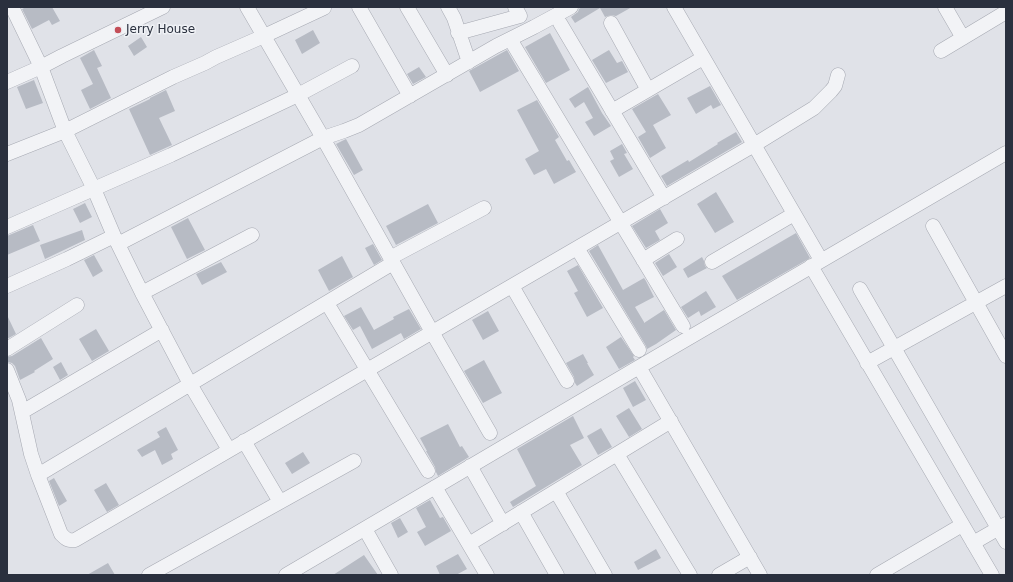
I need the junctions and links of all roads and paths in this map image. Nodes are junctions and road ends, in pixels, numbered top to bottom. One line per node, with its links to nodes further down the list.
1 (12, 7): 12 (street); 24 (street)
2 (163, 7): 24 (street)
3 (247, 7): 17 (street)
4 (359, 7): 30 (street)
5 (407, 7): 25 (street)
6 (448, 7): 16 (street)
7 (515, 7): 16 (street)
8 (571, 7): 19 (street)
9 (674, 7): 21 (street)
10 (945, 7): 18 (street)
11 (324, 8): 17 (street)
12 (7, 9)
13 (1006, 12): 18 (street)
14 (560, 23): 31 (street)
15 (611, 24): 28 (street)
16 (458, 32): 22 (street)
17 (264, 36): 29 (street); 32 (street)
18 (963, 38): 20 (street)
19 (510, 39): 22 (street); 41 (street)
20 (941, 51)
21 (703, 58): 28 (street); 34 (street)
22 (469, 62): 25 (street)
23 (352, 66): 29 (street)
24 (41, 67): 27 (street); 32 (street)
25 (447, 75): 30 (street)
26 (838, 75): 34 (street)
27 (7, 82)
28 (648, 90): 31 (street)
29 (298, 95): 33 (street); 37 (street)
30 (410, 96): 33 (street)
31 (612, 111): 38 (street)
32 (65, 131): 36 (street); 37 (street)
33 (323, 138): 46 (street); 48 (street)
34 (754, 145): 38 (street); 40 (street)
35 (1006, 153): 51 (street)
36 (7, 154)
37 (94, 189): 43 (street); 46 (street)
38 (664, 198): 41 (street)
39 (484, 208): 48 (street)
40 (794, 214): 50 (street); 51 (street)
41 (621, 223): 47 (street); 49 (street)
42 (933, 226): 57 (street)
43 (7, 227)
44 (252, 235): 56 (street)
45 (677, 239): 49 (street)
46 (116, 240): 52 (street); 56 (street)
47 (578, 248): 53 (street); 65 (street)
48 (392, 260): 58 (street); 62 (street)
49 (643, 260): 60 (street)
50 (712, 262)
51 (816, 263): 67 (street); 68 (street)
52 (7, 286)
53 (512, 286): 62 (street); 71 (street)
54 (1006, 286): 57 (street)
55 (860, 289): 63 (street)
56 (142, 293): 61 (street)
57 (976, 302): 63 (street); 66 (street)
58 (327, 303): 70 (street); 72 (street)
59 (78, 305): 64 (street)
60 (683, 326)
61 (162, 330): 72 (street); 73 (street)
62 (432, 332): 70 (street); 75 (street)
63 (894, 347): 67 (street); 89 (street)
64 (7, 349)
65 (639, 350)
66 (1006, 356)
67 (867, 363): 88 (street)
68 (639, 367): 74 (street); 80 (street)
69 (7, 370): 73 (street)
70 (367, 370): 76 (street); 81 (street)
71 (567, 381)
72 (190, 384): 77 (street); 82 (street)
73 (22, 412): 82 (street)
74 (671, 421): 78 (street); 94 (street)
75 (490, 433)
76 (244, 441): 77 (street); 85 (street)
77 (229, 450): 82 (street)
78 (616, 454): 84 (street); 102 (street)
79 (354, 461): 85 (street)
80 (470, 466): 83 (street); 87 (street)
81 (428, 471)
82 (38, 476)
83 (435, 487): 90 (street); 93 (street)
84 (556, 492): 86 (street); 101 (street)
85 (280, 502): 95 (street)
86 (521, 512): 87 (street); 100 (street)
87 (503, 524): 93 (street)
88 (962, 525): 91 (street); 105 (street)
89 (1002, 526): 91 (street); 92 (street)
90 (365, 529): 98 (street); 99 (street)
91 (973, 542): 106 (street)
92 (1006, 542)
93 (469, 544): 96 (street)
94 (750, 557): 103 (street); 104 (street)
95 (167, 571): 97 (street)
96 (482, 573)
97 (149, 575)
98 (286, 575)
99 (391, 575)
100 (557, 575)
101 (605, 575)
102 (690, 575)
103 (719, 575)
104 (760, 575)
105 (877, 575)
106 (992, 575)

